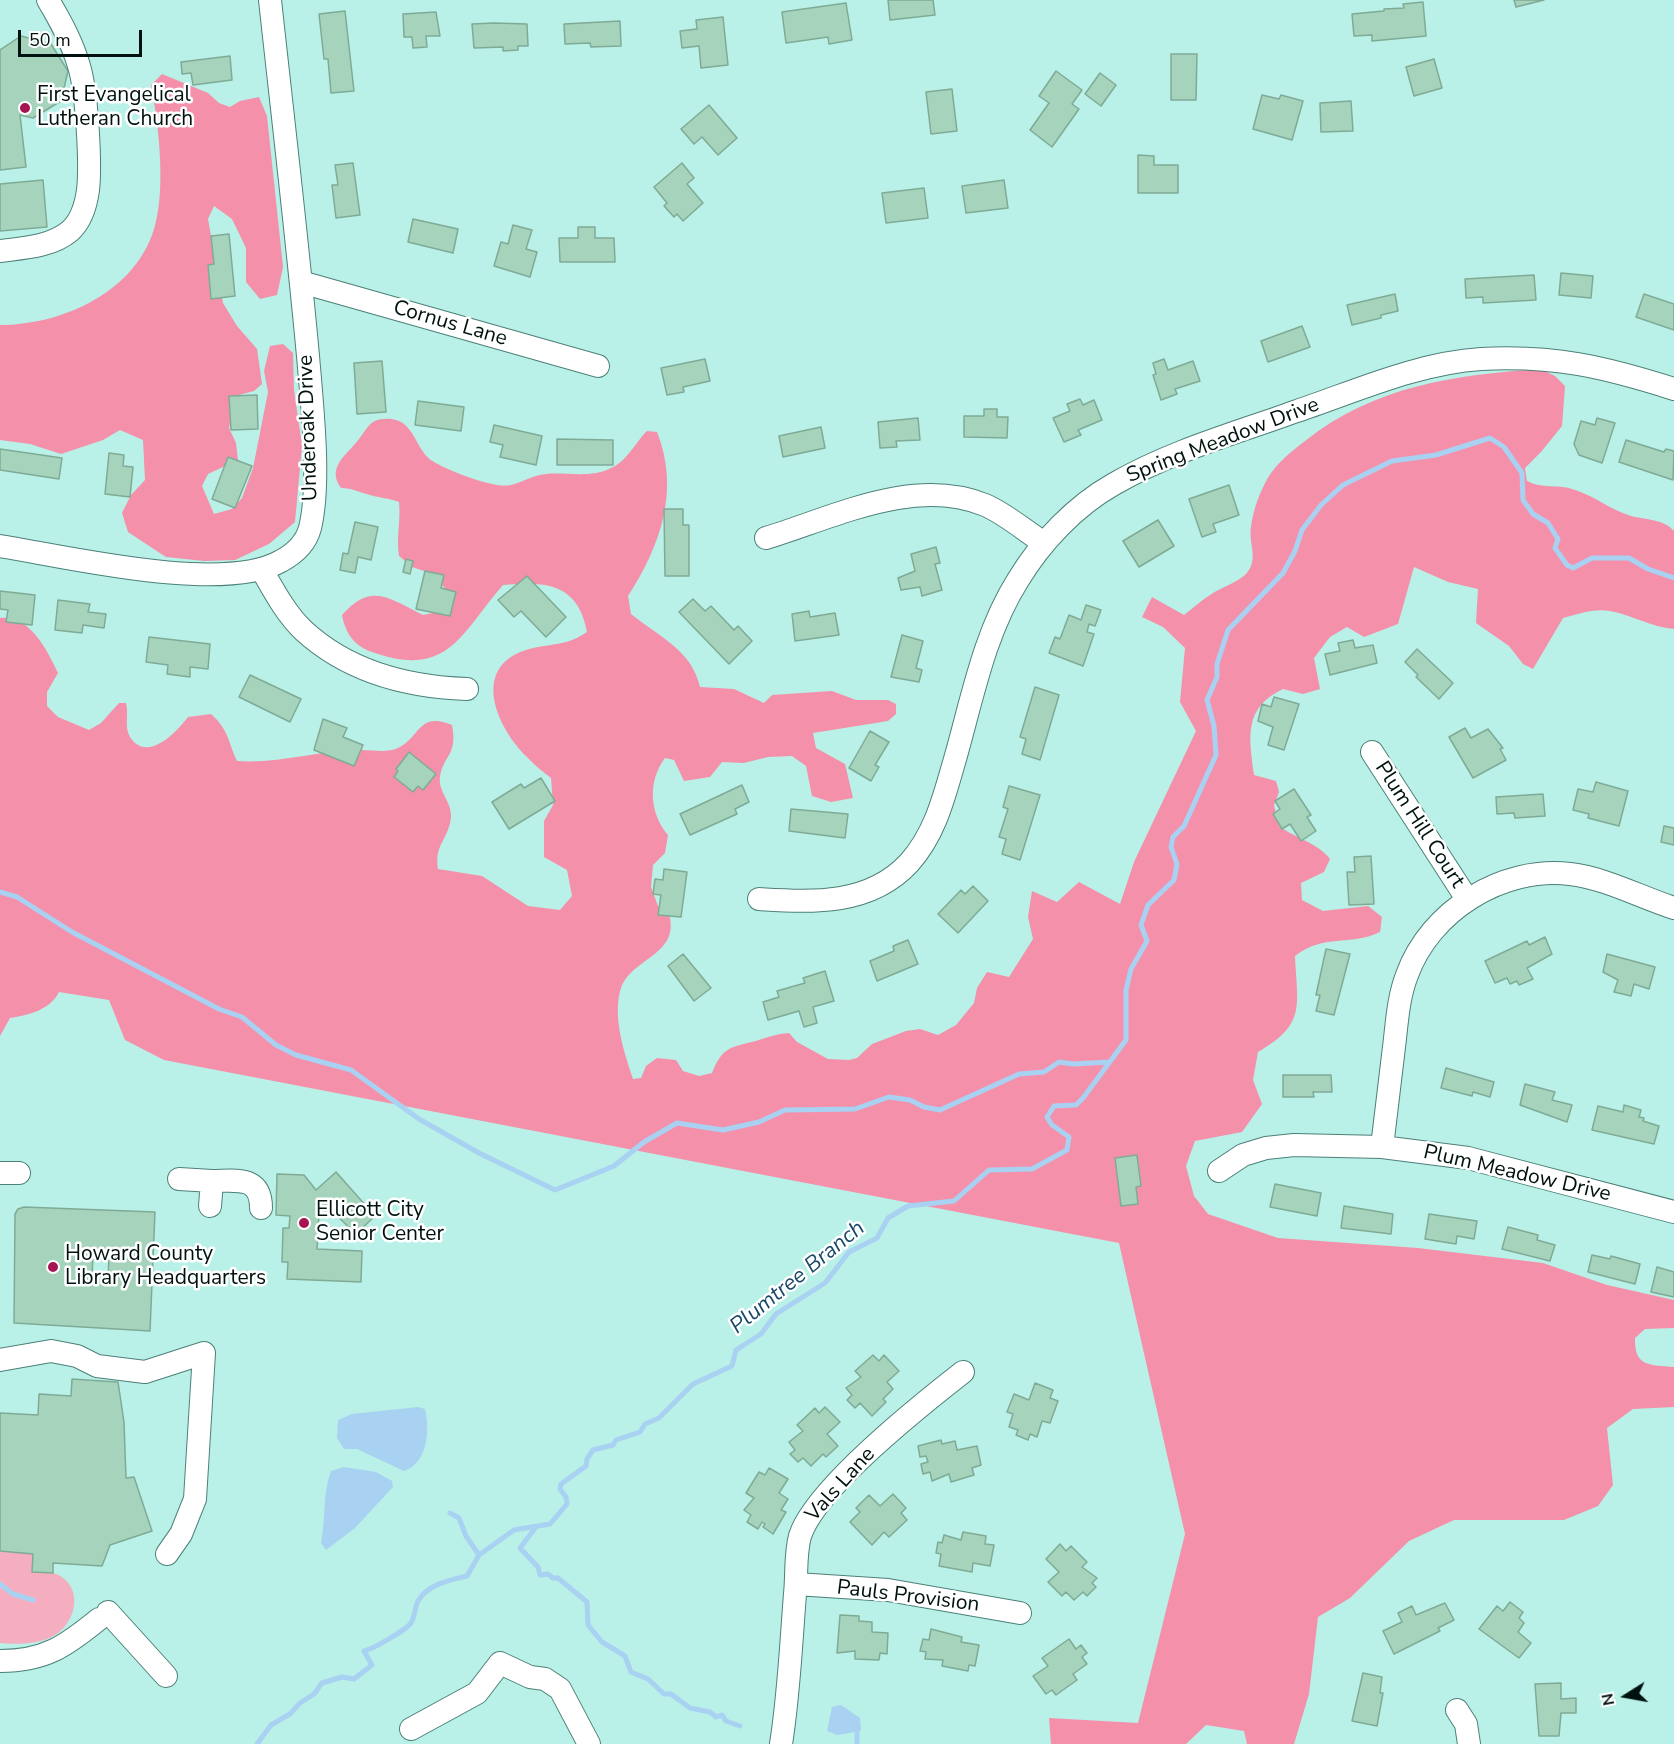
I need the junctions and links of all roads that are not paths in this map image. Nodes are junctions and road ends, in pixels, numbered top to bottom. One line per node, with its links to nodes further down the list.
1 (48, 0): 3 (street)
2 (270, 0): 4 (street, Underoak Drive)
3 (0, 251)
4 (301, 282): 5 (street, Cornus Lane); 10 (street, Underoak Drive)
5 (598, 366)
6 (1674, 389): 8 (street, Spring Meadow Drive)
7 (766, 538): 8 (street)
8 (1044, 543): 13 (street, Spring Meadow Drive)
9 (0, 546): 10 (street, Underoak Drive)
10 (262, 570): 11 (street)
11 (467, 689)
12 (1372, 752): 14 (street, Plum Hill Court)
13 (759, 899)
14 (1467, 899): 15 (street); 16 (street)
15 (1674, 908)
16 (1382, 1147): 17 (street, Plum Meadow Drive); 22 (street, Plum Meadow Drive)
17 (1219, 1171)
18 (179, 1179): 19 (street)
19 (212, 1181): 20 (street); 21 (street)
20 (210, 1206)
21 (261, 1208)
22 (1674, 1212)
23 (0, 1360): 25 (street)
24 (963, 1372): 26 (street, Vals Lane)
25 (167, 1554)
26 (796, 1584): 27 (street, Pauls Provision); 33 (street, Vals Lane)
27 (1020, 1613)
28 (0, 1661): 29 (street)
29 (166, 1676)
30 (1457, 1710): 34 (street)
31 (411, 1729): 32 (street)
32 (589, 1744)
33 (781, 1744)
34 (1469, 1744)

